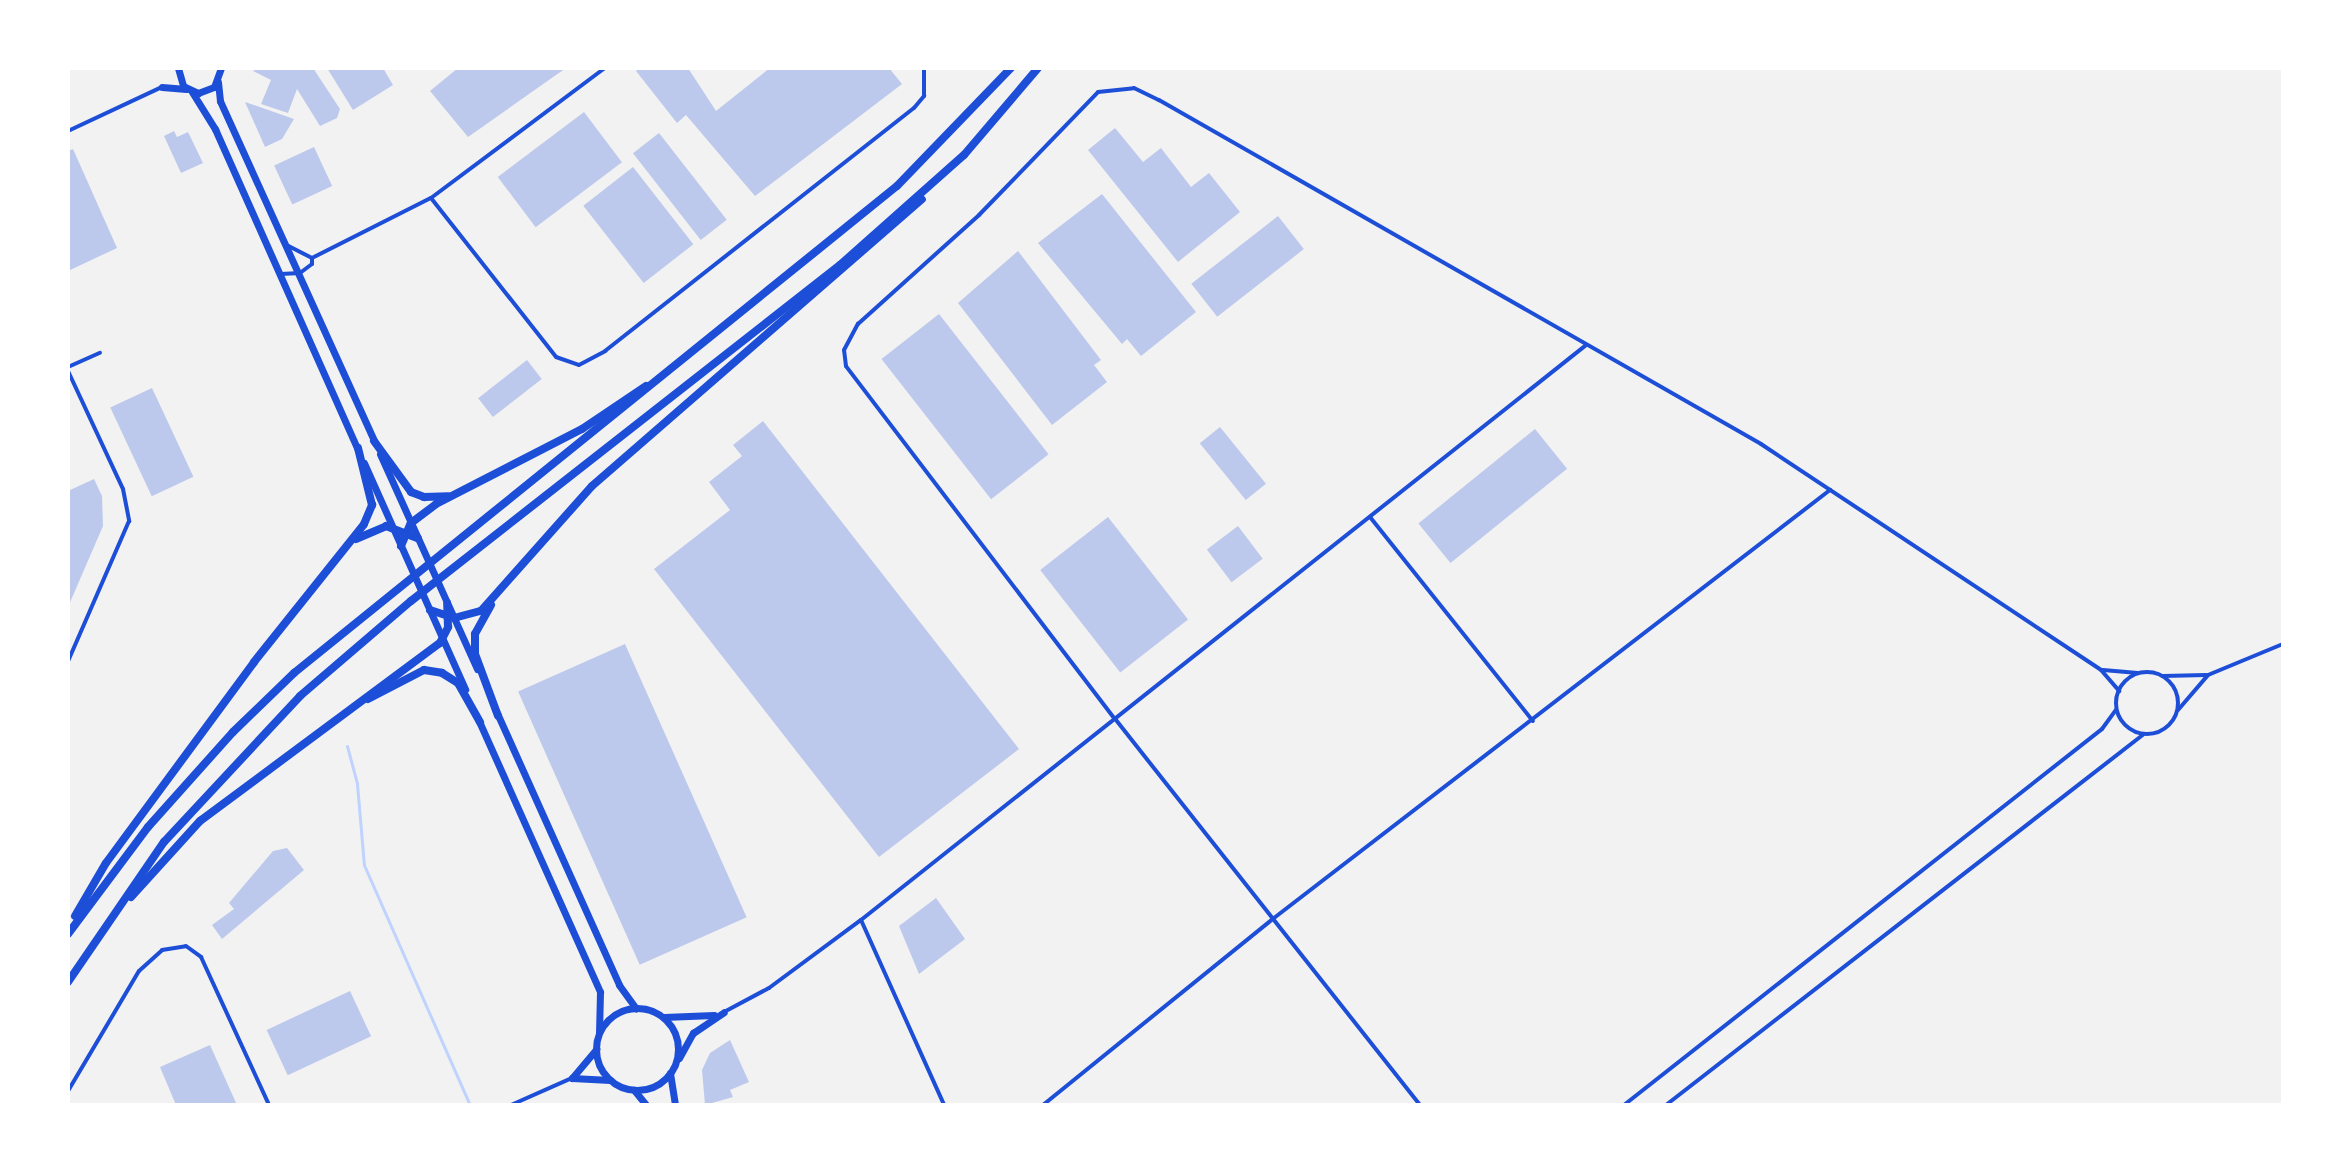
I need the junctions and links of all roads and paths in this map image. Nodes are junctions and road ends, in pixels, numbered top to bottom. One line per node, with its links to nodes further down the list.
1 (605, 68): 11 (street)
2 (924, 68): 11 (street)
3 (1011, 68): 17 (highway)
4 (1038, 68): 10 (highway)
5 (177, 71): 7 (highway); 8 (highway)
6 (221, 73): 8 (highway); 12 (highway)
7 (162, 87): 8 (highway); 9 (street)
8 (189, 90): 15 (highway)
9 (68, 131)
10 (964, 155): 31 (highway); 53 (highway)
11 (431, 198): 13 (street)
12 (287, 245): 13 (street); 14 (highway)
13 (312, 258): 14 (street)
14 (300, 273): 15 (street); 20 (highway)
15 (281, 274): 21 (highway)
16 (1585, 346): 22 (street); 24 (street); 46 (street)
17 (696, 351): 23 (highway); 55 (highway)
18 (100, 353): 19 (street)
19 (68, 369): 37 (street)
20 (374, 441): 23 (highway); 25 (highway)
21 (358, 448): 26 (highway); 29 (highway)
22 (1830, 490): 38 (street); 47 (street)
23 (452, 495): 25 (highway)
24 (1370, 517): 46 (street); 47 (street)
25 (411, 523): 27 (highway); 28 (highway)
26 (393, 528): 27 (highway); 29 (highway); 30 (highway)
27 (406, 532): 28 (highway); 30 (highway)
28 (418, 538): 32 (highway)
29 (353, 541): 54 (highway)
30 (401, 546): 33 (highway)
31 (496, 596): 34 (highway); 45 (highway)
32 (447, 603): 34 (highway)
33 (430, 610): 34 (highway); 35 (highway)
34 (451, 616): 35 (highway); 45 (highway)
35 (443, 638): 48 (highway); 49 (highway)
36 (2283, 644): 40 (street)
37 (68, 661)
38 (2101, 670): 39 (street); 42 (street)
39 (2141, 673): 41 (street); 42 (street)
40 (2208, 675): 41 (street); 44 (street)
41 (2162, 676): 44 (street)
42 (2119, 691): 43 (street)
43 (2116, 710): 50 (street); 75 (street)
44 (2177, 712): 50 (street)
45 (498, 716): 57 (highway)
46 (1114, 718): 51 (street); 52 (street)
47 (1533, 721): 51 (street)
48 (480, 722): 49 (highway); 60 (highway)
49 (319, 728): 53 (highway)
50 (2144, 734): 76 (street)
51 (1274, 918): 73 (street); 74 (street)
52 (861, 920): 58 (street); 72 (street)
53 (106, 924): 56 (highway)
54 (68, 927)
55 (68, 934)
56 (68, 982)
57 (636, 1008): 59 (highway); 60 (highway)
58 (724, 1012): 59 (highway); 62 (highway)
59 (664, 1017): 62 (highway)
60 (599, 1032): 61 (highway)
61 (596, 1049): 64 (highway); 65 (highway)
62 (676, 1062): 63 (highway)
63 (670, 1073): 66 (highway); 71 (highway)
64 (572, 1078): 65 (highway); 69 (street)
65 (610, 1080): 66 (highway)
66 (634, 1090): 70 (highway)
67 (68, 1091): 68 (street)
68 (269, 1105)
69 (511, 1105)
70 (646, 1105)
71 (675, 1105)
72 (944, 1105)
73 (1043, 1105)
74 (1420, 1105)
75 (1624, 1105)
76 (1666, 1105)

